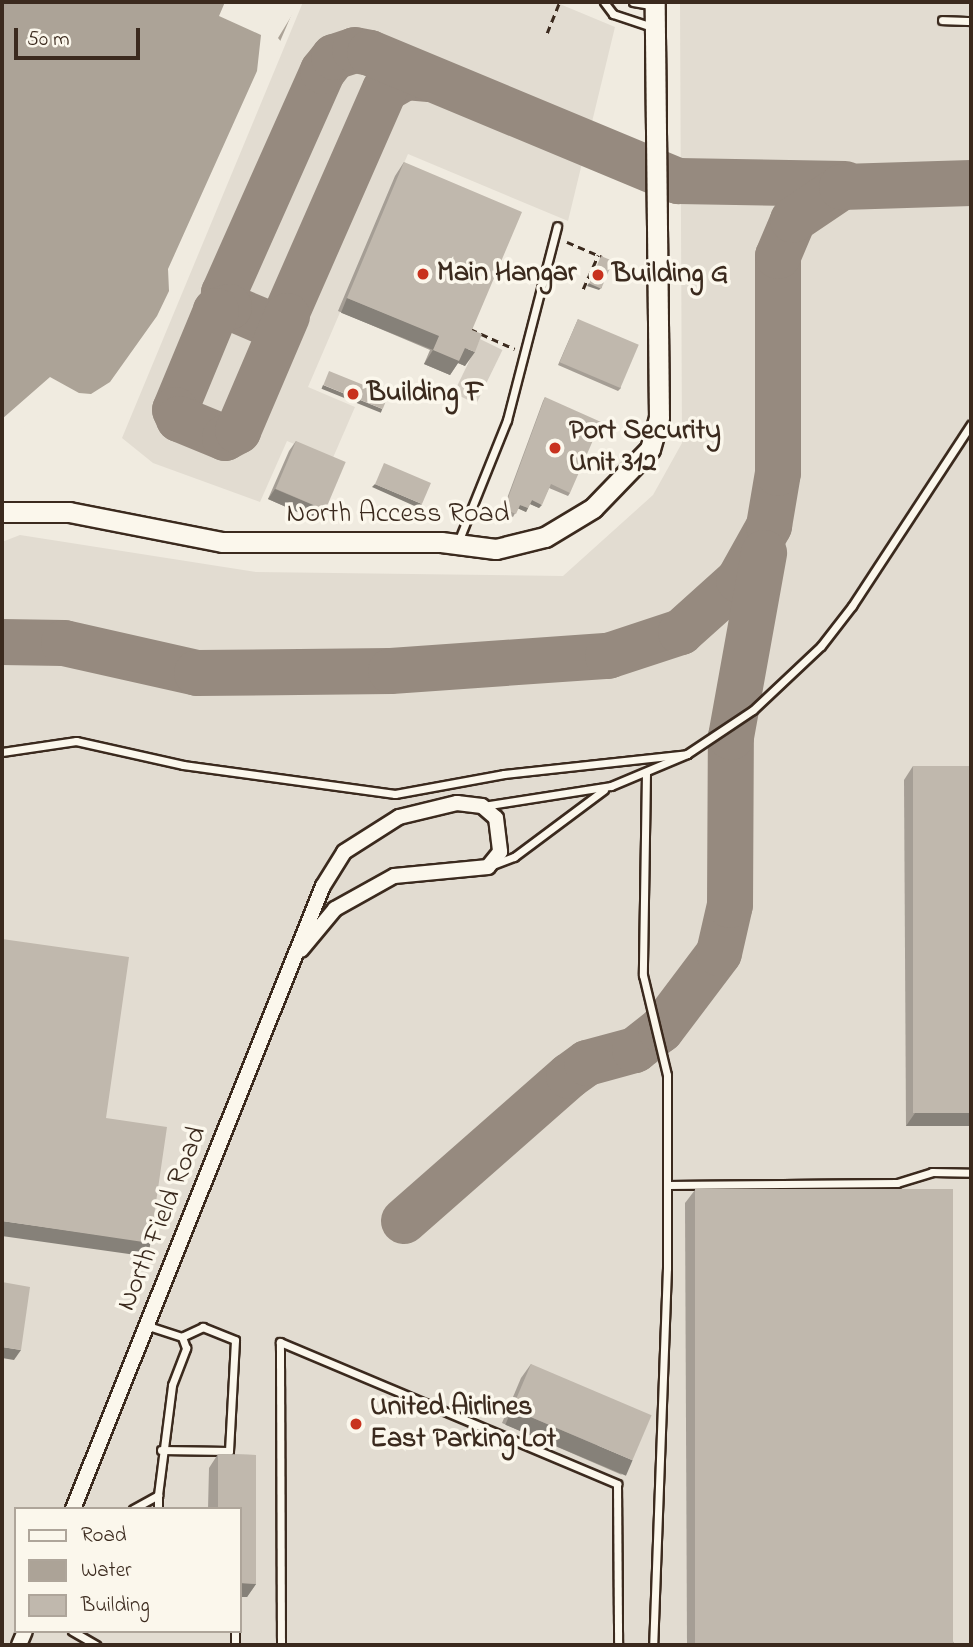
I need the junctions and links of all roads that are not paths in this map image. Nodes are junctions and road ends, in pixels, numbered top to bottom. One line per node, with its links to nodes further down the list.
1 (605, 2): 6 (lane)
2 (633, 2): 3 (lane)
3 (655, 4): 6 (street, North Access Road)
4 (942, 20): 5 (lane)
5 (971, 21)
6 (656, 28): 10 (street, North Access Road)
7 (557, 226): 10 (lane)
8 (971, 424): 12 (lane)
9 (2, 512): 10 (street, North Access Road)
10 (458, 544)
11 (2, 752): 12 (lane)
12 (687, 754): 13 (lane)
13 (646, 773): 14 (lane); 19 (lane)
14 (611, 786): 15 (lane); 16 (lane)
15 (482, 806): 16 (street); 17 (street, North Field Road)
16 (488, 867): 17 (street, North Field Road)
17 (301, 950): 20 (street, North Field Road)
18 (971, 1173): 19 (lane)
19 (667, 1185): 31 (lane)
20 (146, 1324): 21 (lane); 24 (street, North Field Road)
21 (182, 1337): 22 (lane); 22 (lane)
22 (161, 1450): 23 (lane)
23 (158, 1495): 25 (lane); 26 (lane)
24 (74, 1507)
25 (137, 1507)
26 (158, 1507)
27 (75, 1633): 28 (lane)
28 (96, 1645)
29 (281, 1645): 30 (lane)
30 (618, 1645)
31 (653, 1645)

